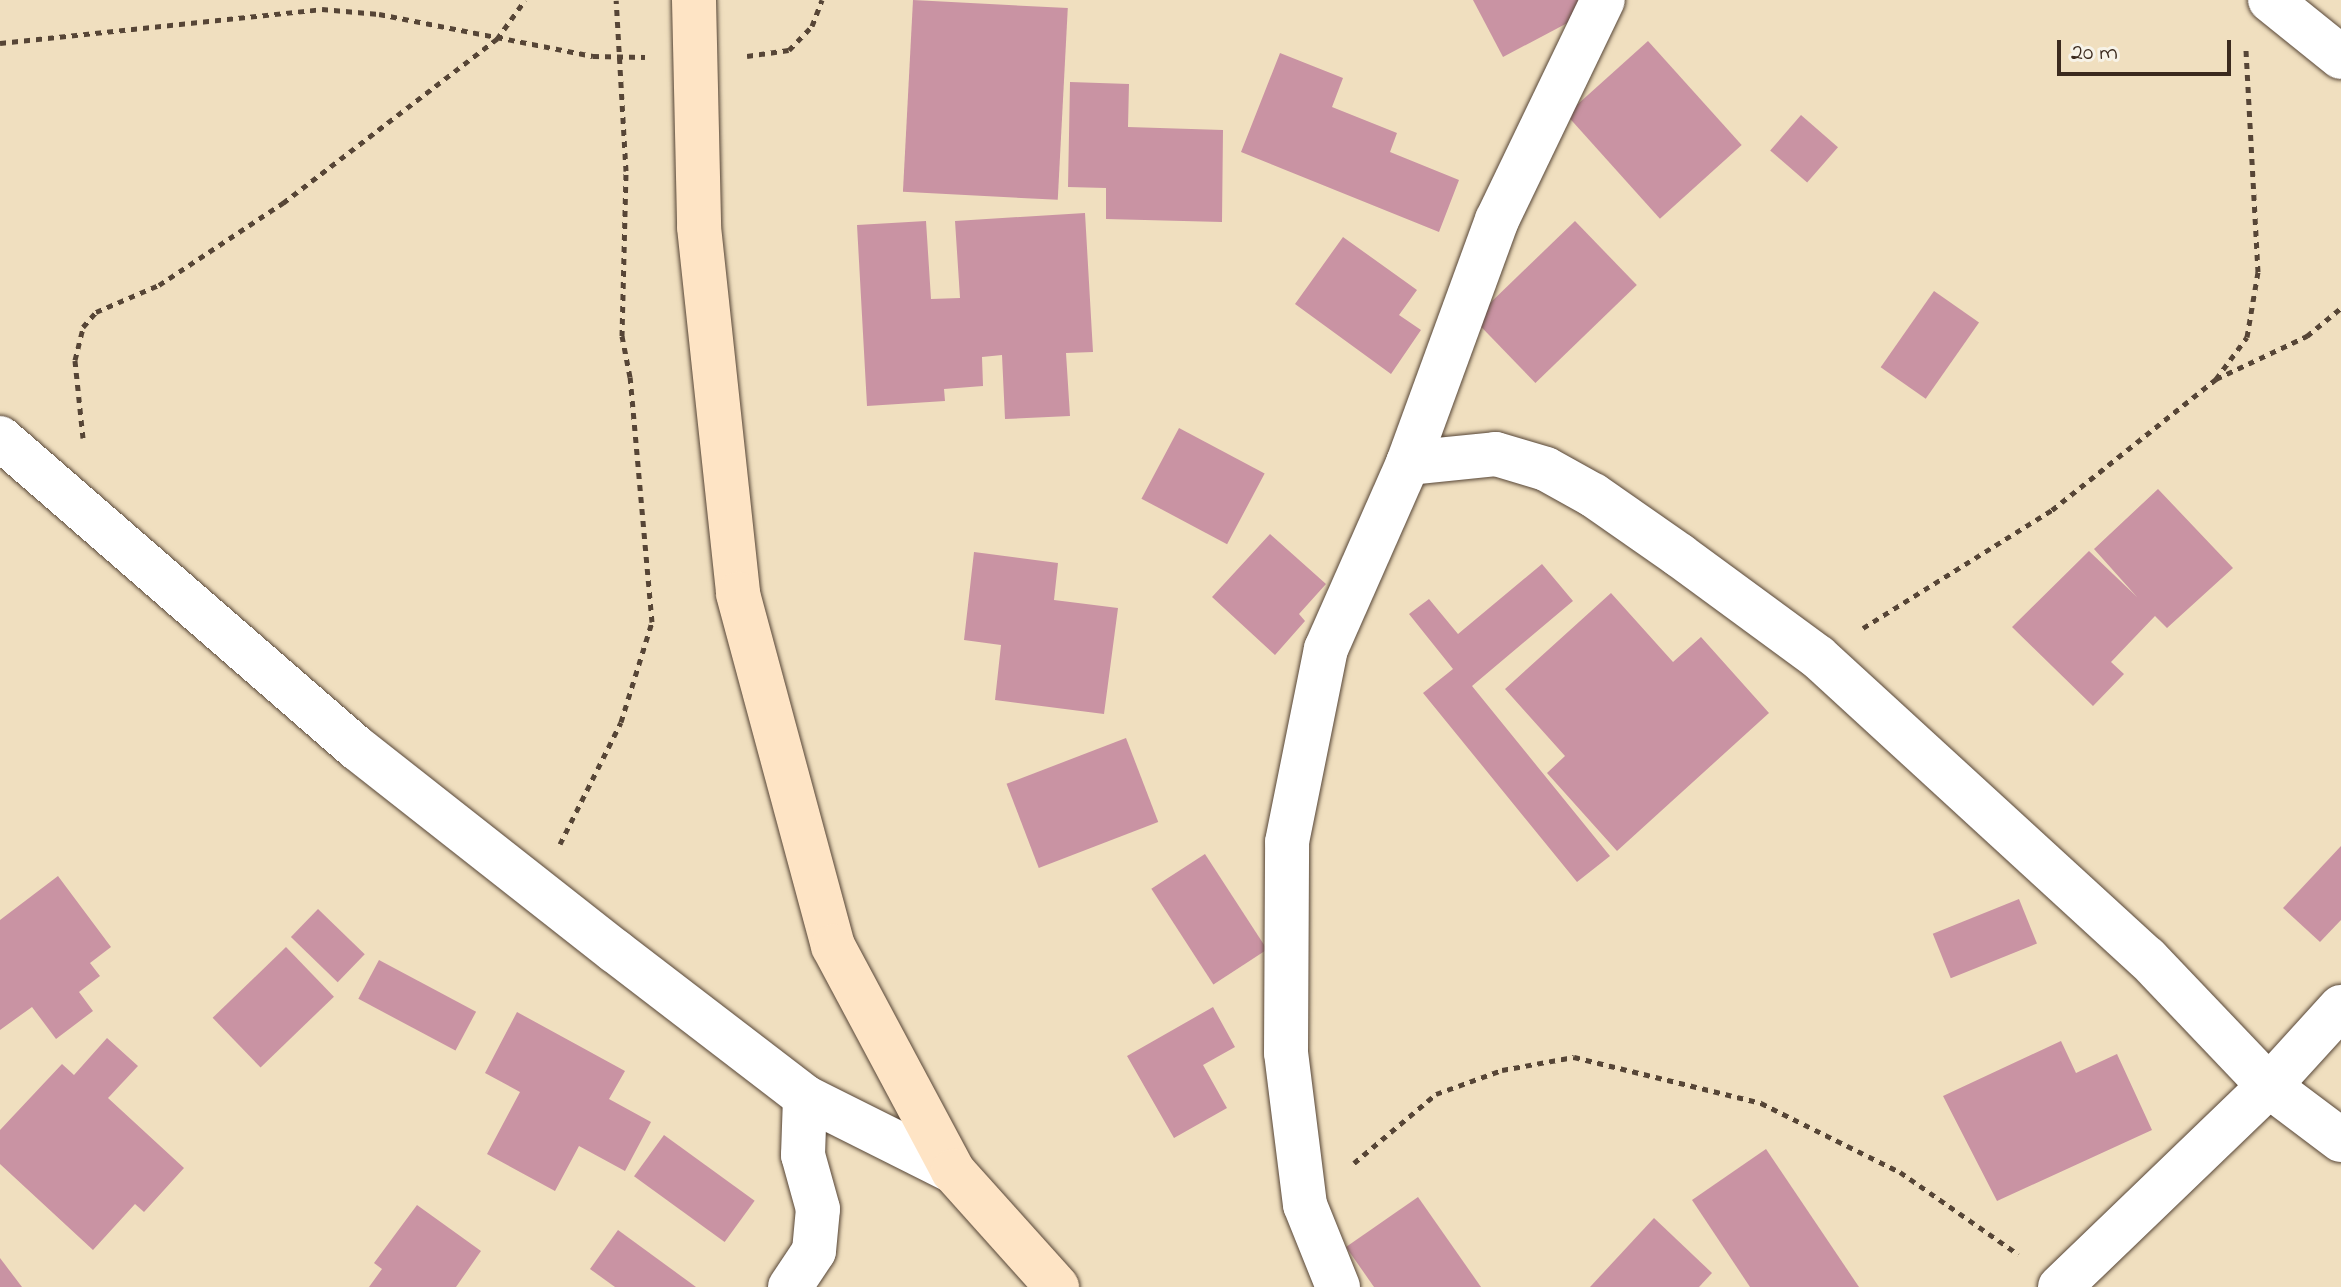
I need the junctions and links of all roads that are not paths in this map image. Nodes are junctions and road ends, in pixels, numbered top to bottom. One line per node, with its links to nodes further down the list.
1 (694, 0): 11 (main road)
2 (1603, 0): 6 (street)
3 (2270, 0): 4 (street)
4 (2341, 57)
5 (0, 438): 9 (street)
6 (1408, 463): 8 (street); 15 (street)
7 (2341, 1007): 8 (street)
8 (2269, 1086): 10 (street); 12 (street)
9 (805, 1097): 11 (street); 13 (street)
10 (2341, 1140)
11 (953, 1171): 14 (main road)
12 (2061, 1286)
13 (790, 1287)
14 (1057, 1287)
15 (1338, 1287)

